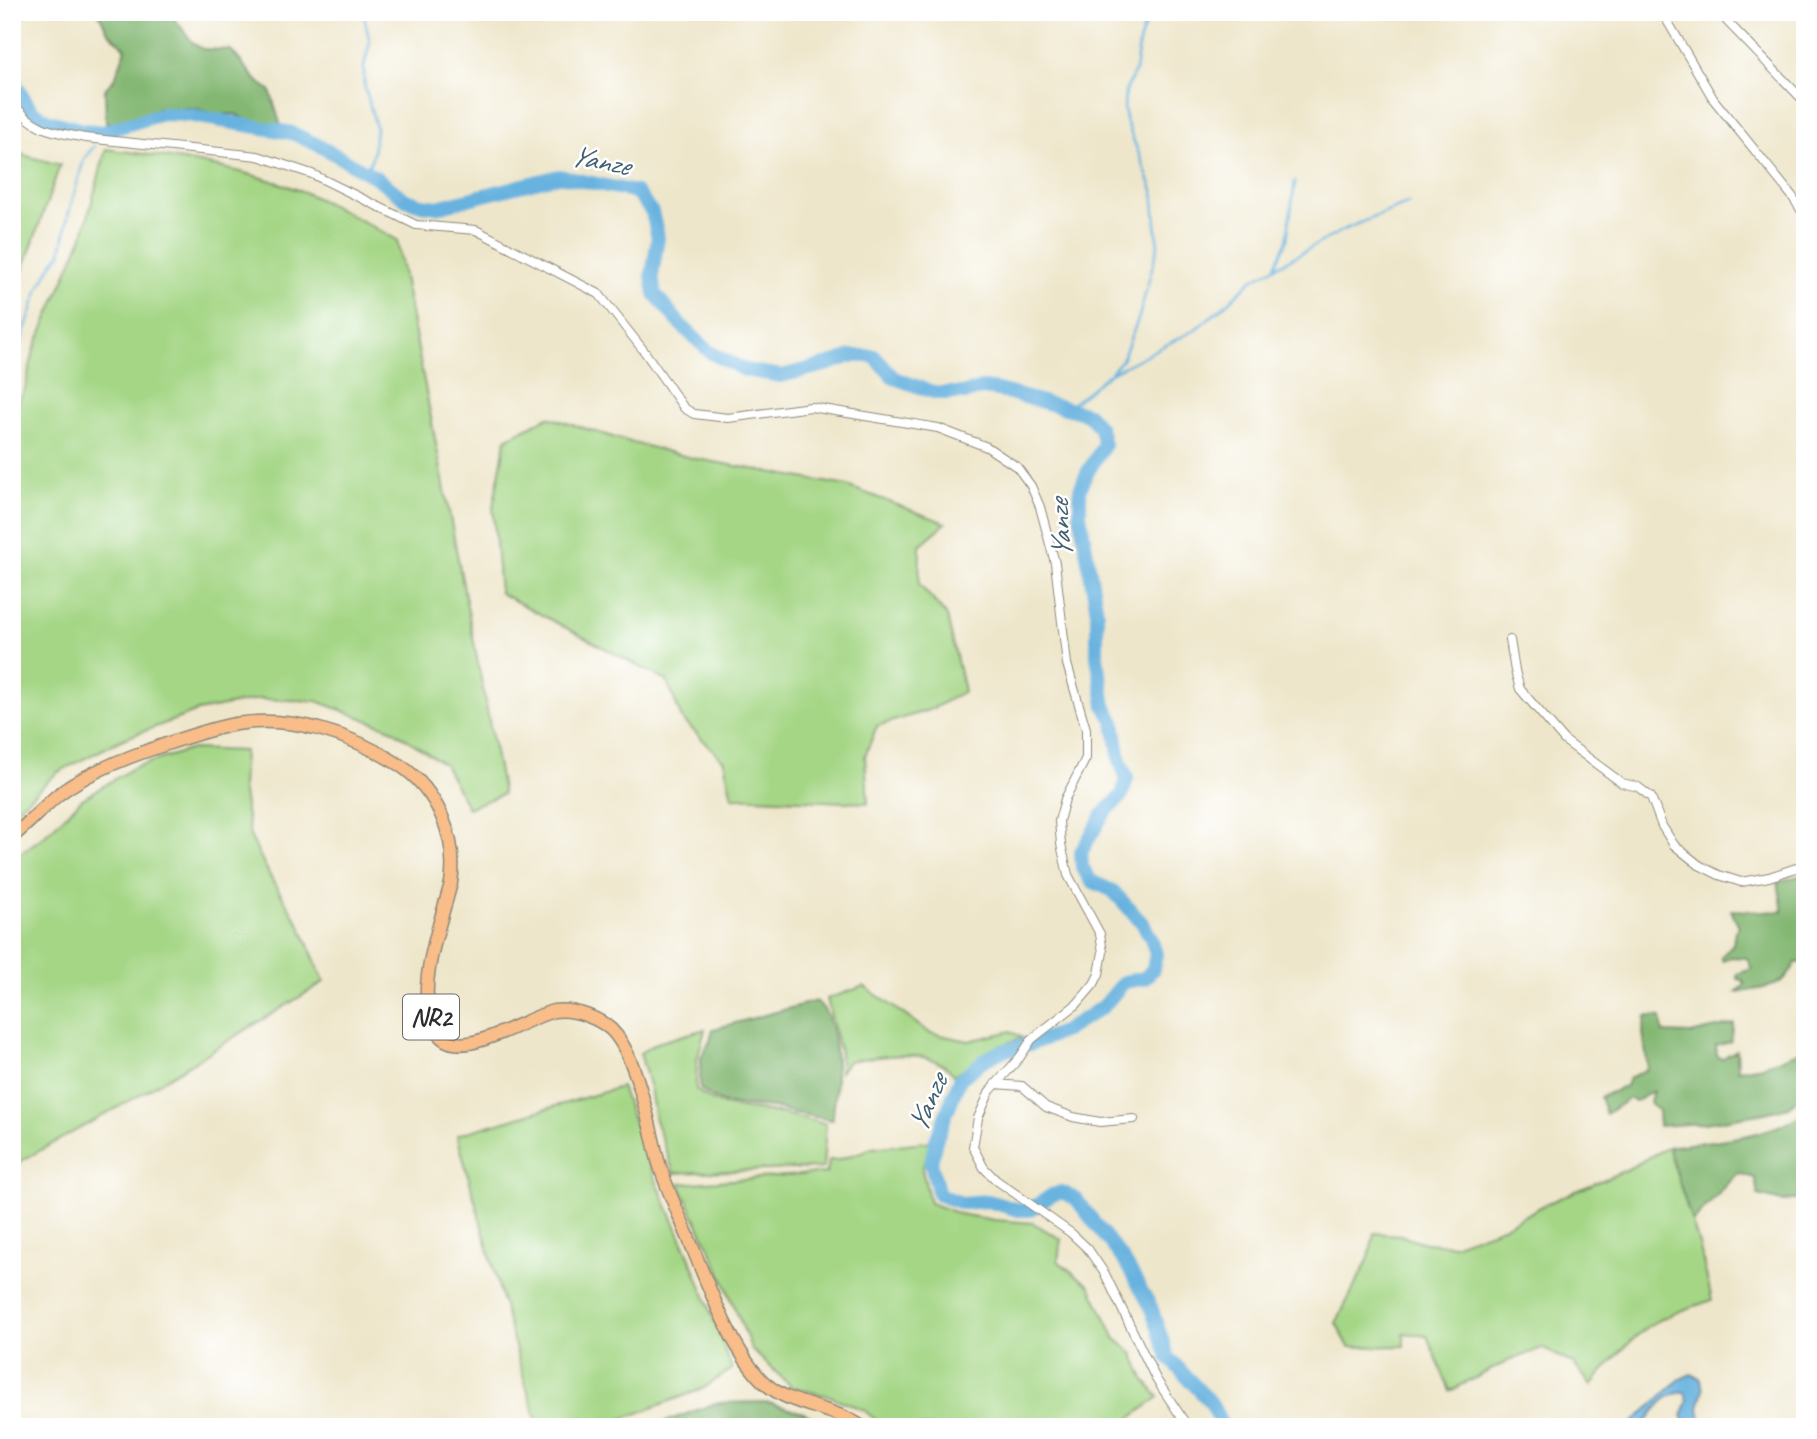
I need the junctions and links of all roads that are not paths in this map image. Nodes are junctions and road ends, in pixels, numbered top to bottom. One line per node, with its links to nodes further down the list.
1 (1662, 12): 5 (street)
2 (1718, 12): 4 (street)
3 (12, 102): 9 (street)
4 (1805, 102)
5 (1805, 216)
6 (1510, 640): 8 (street)
7 (12, 837): 11 (highway, NR2 / NR2)
8 (1805, 865)
9 (995, 1084): 10 (street); 12 (street)
10 (1134, 1119)
11 (862, 1427)
12 (1188, 1427)

